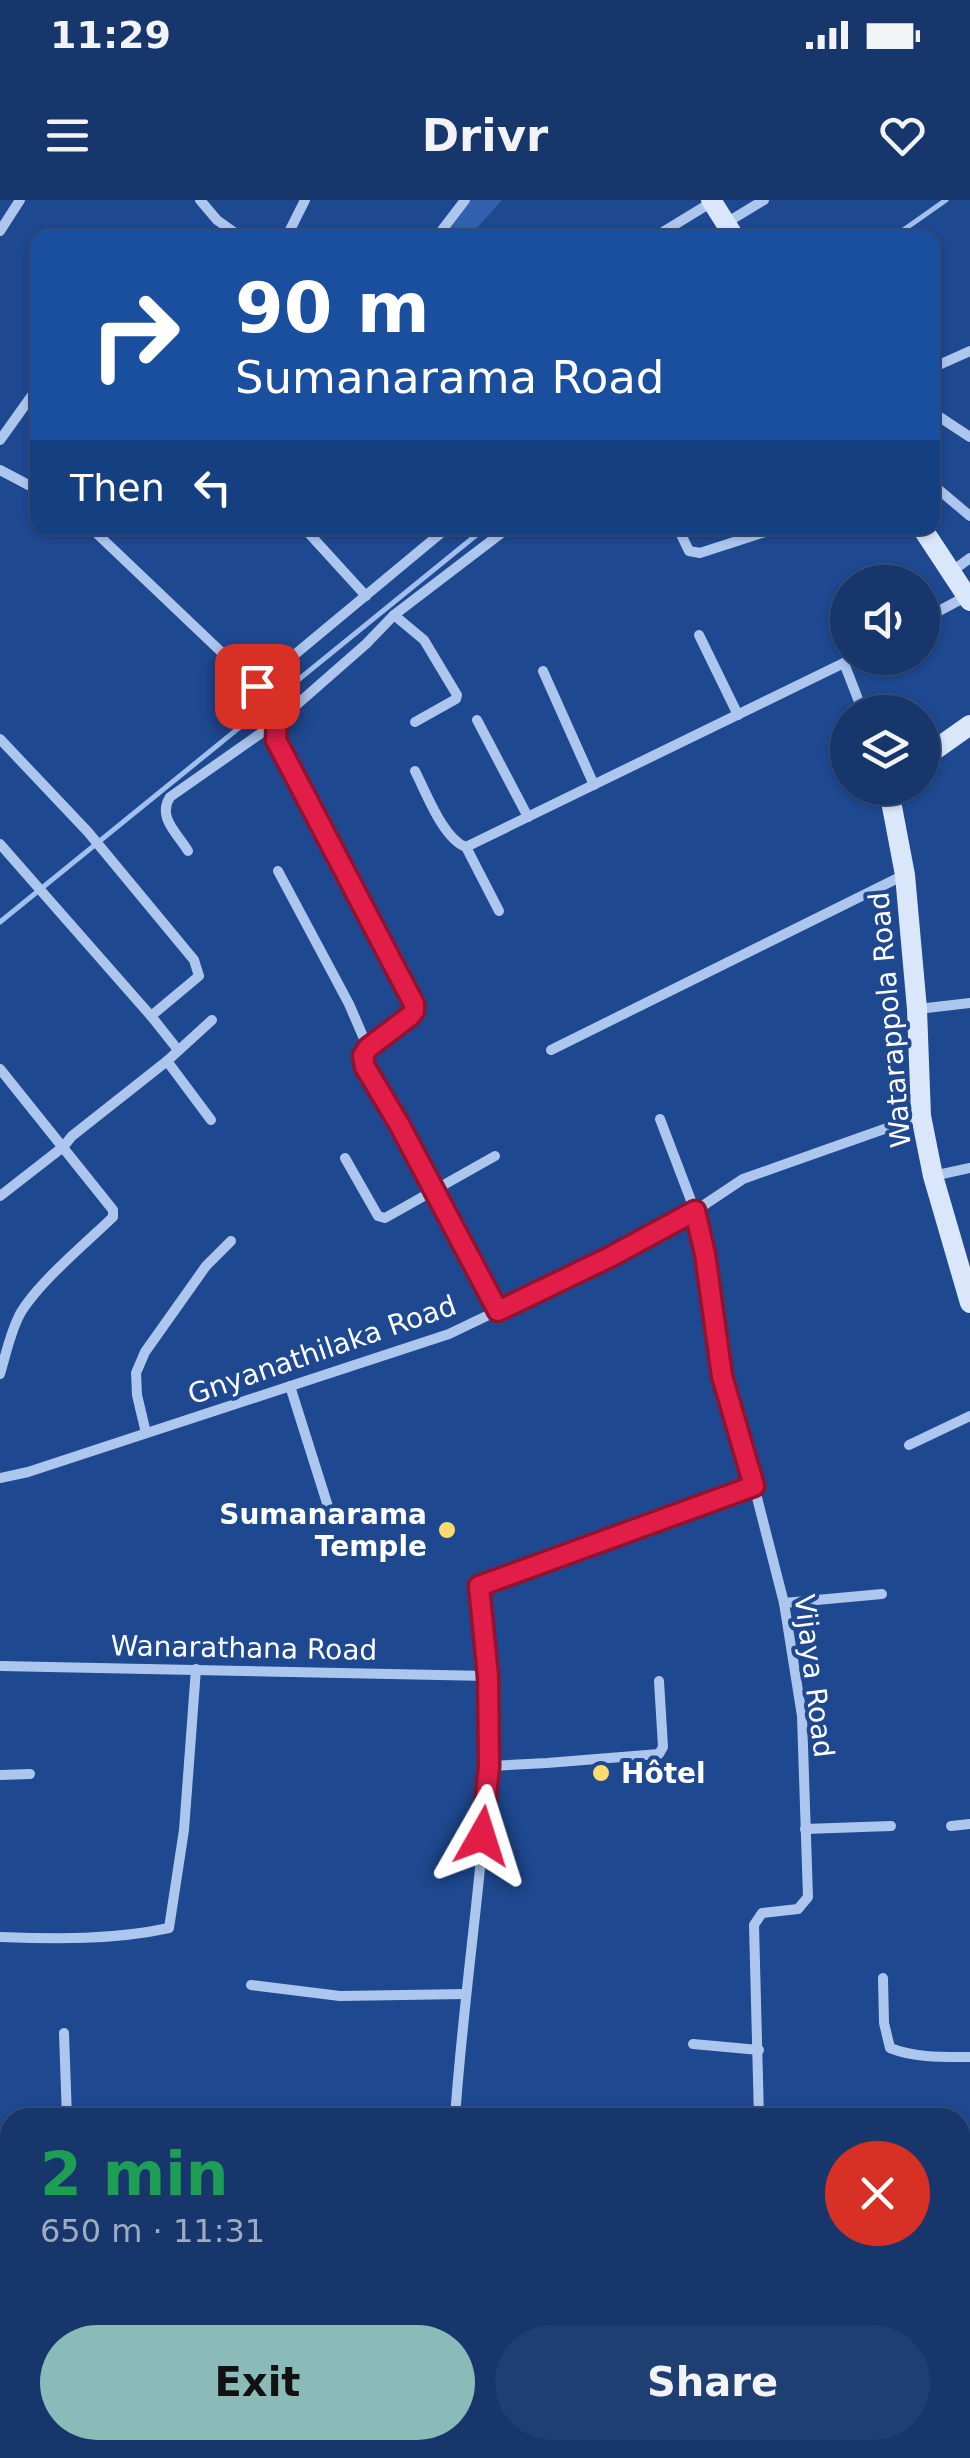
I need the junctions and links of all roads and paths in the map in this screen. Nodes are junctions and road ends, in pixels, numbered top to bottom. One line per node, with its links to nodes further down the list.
1 (20, 200): 12 (street)
2 (200, 200): 7 (street)
3 (305, 200): 8 (street)
4 (465, 200): 9 (street)
5 (764, 200): 11 (street)
6 (712, 201): 10 (street); 11 (street)
7 (231, 230)
8 (290, 230)
9 (442, 230)
10 (666, 230)
11 (731, 230)
12 (0, 231)
13 (967, 356): 14 (street)
14 (940, 365)
15 (30, 398): 18 (street)
16 (940, 417): 17 (street)
17 (970, 437)
18 (0, 440)
19 (0, 470): 20 (street)
20 (30, 486)
21 (940, 491): 22 (street)
22 (970, 516)
23 (98, 535): 39 (street)
24 (310, 535): 32 (street)
25 (437, 535): 32 (street)
26 (499, 535): 35 (street)
27 (681, 535): 28 (street)
28 (757, 535)
29 (927, 535): 31 (street)
30 (970, 558): 31 (street)
31 (952, 572): 33 (street)
32 (366, 596): 39 (street)
33 (968, 599): 34 (street)
34 (940, 612)
35 (394, 614): 41 (street); 43 (street)
36 (698, 635): 40 (street)
37 (830, 670): 40 (street)
38 (543, 671): 48 (street)
39 (261, 692): 41 (street)
40 (738, 716): 48 (street)
41 (277, 717): 53 (street); 61 (street)
42 (477, 720): 50 (street)
43 (415, 722)
44 (970, 725): 46 (street)
45 (0, 739): 59 (street)
46 (940, 747)
47 (414, 771): 52 (street)
48 (594, 785): 50 (street)
49 (892, 805): 55 (street, Watarappola Road)
50 (528, 817): 52 (street)
51 (0, 844): 59 (street)
52 (466, 847): 56 (street)
53 (188, 850)
54 (278, 871): 61 (street)
55 (905, 875): 58 (street, Watarappola Road); 63 (street)
56 (499, 912)
57 (970, 1002): 58 (street)
58 (917, 1009): 66 (street, Watarappola Road)
59 (151, 1016): 62 (street)
60 (212, 1020): 62 (street)
61 (368, 1048): 74 (street)
62 (178, 1050): 64 (street)
63 (551, 1050)
64 (167, 1060): 68 (street); 69 (street)
65 (0, 1069): 69 (street)
66 (921, 1116): 73 (street, Watarappola Road); 76 (street, Gnyanathilaka Road)
67 (660, 1119): 76 (street, Vijaya Road)
68 (210, 1120)
69 (63, 1148): 75 (street); 80 (street)
70 (495, 1156): 74 (street)
71 (345, 1158): 74 (street)
72 (970, 1168): 73 (street)
73 (933, 1176): 78 (street, Watarappola Road)
74 (435, 1191): 79 (street)
75 (0, 1196)
76 (695, 1211): 79 (street, Gnyanathilaka Road); 87 (street, Vijaya Road)
77 (231, 1240): 84 (street)
78 (970, 1303)
79 (498, 1311): 82 (street, Gnyanathilaka Road)
80 (2, 1356): 81 (street)
81 (0, 1374)
82 (290, 1386): 84 (street, Gnyanathilaka Road); 88 (street)
83 (970, 1416): 85 (street)
84 (146, 1433): 86 (street, Gnyanathilaka Road)
85 (909, 1445)
86 (0, 1478)
87 (754, 1486): 90 (street, Vijaya Road); 93 (street)
88 (332, 1519)
89 (882, 1594): 90 (street)
90 (784, 1604): 101 (street, Vijaya Road)
91 (0, 1666): 92 (street, Wanarathana Road)
92 (196, 1669): 93 (street, Wanarathana Road); 102 (street)
93 (488, 1676): 95 (street)
94 (659, 1680): 95 (street)
95 (489, 1766): 105 (street)
96 (30, 1774): 97 (street)
97 (0, 1775)
98 (970, 1824): 100 (street)
99 (892, 1826): 101 (street)
100 (951, 1826)
101 (805, 1829): 108 (street, Vijaya Road)
102 (0, 1937)
103 (883, 1978): 109 (street)
104 (251, 1985): 105 (street)
105 (466, 1994): 111 (street)
106 (64, 2033): 110 (street)
107 (693, 2044): 108 (street)
108 (759, 2050): 112 (street, Vijaya Road)
109 (970, 2057)
110 (67, 2108)
111 (456, 2108)
112 (760, 2108)

